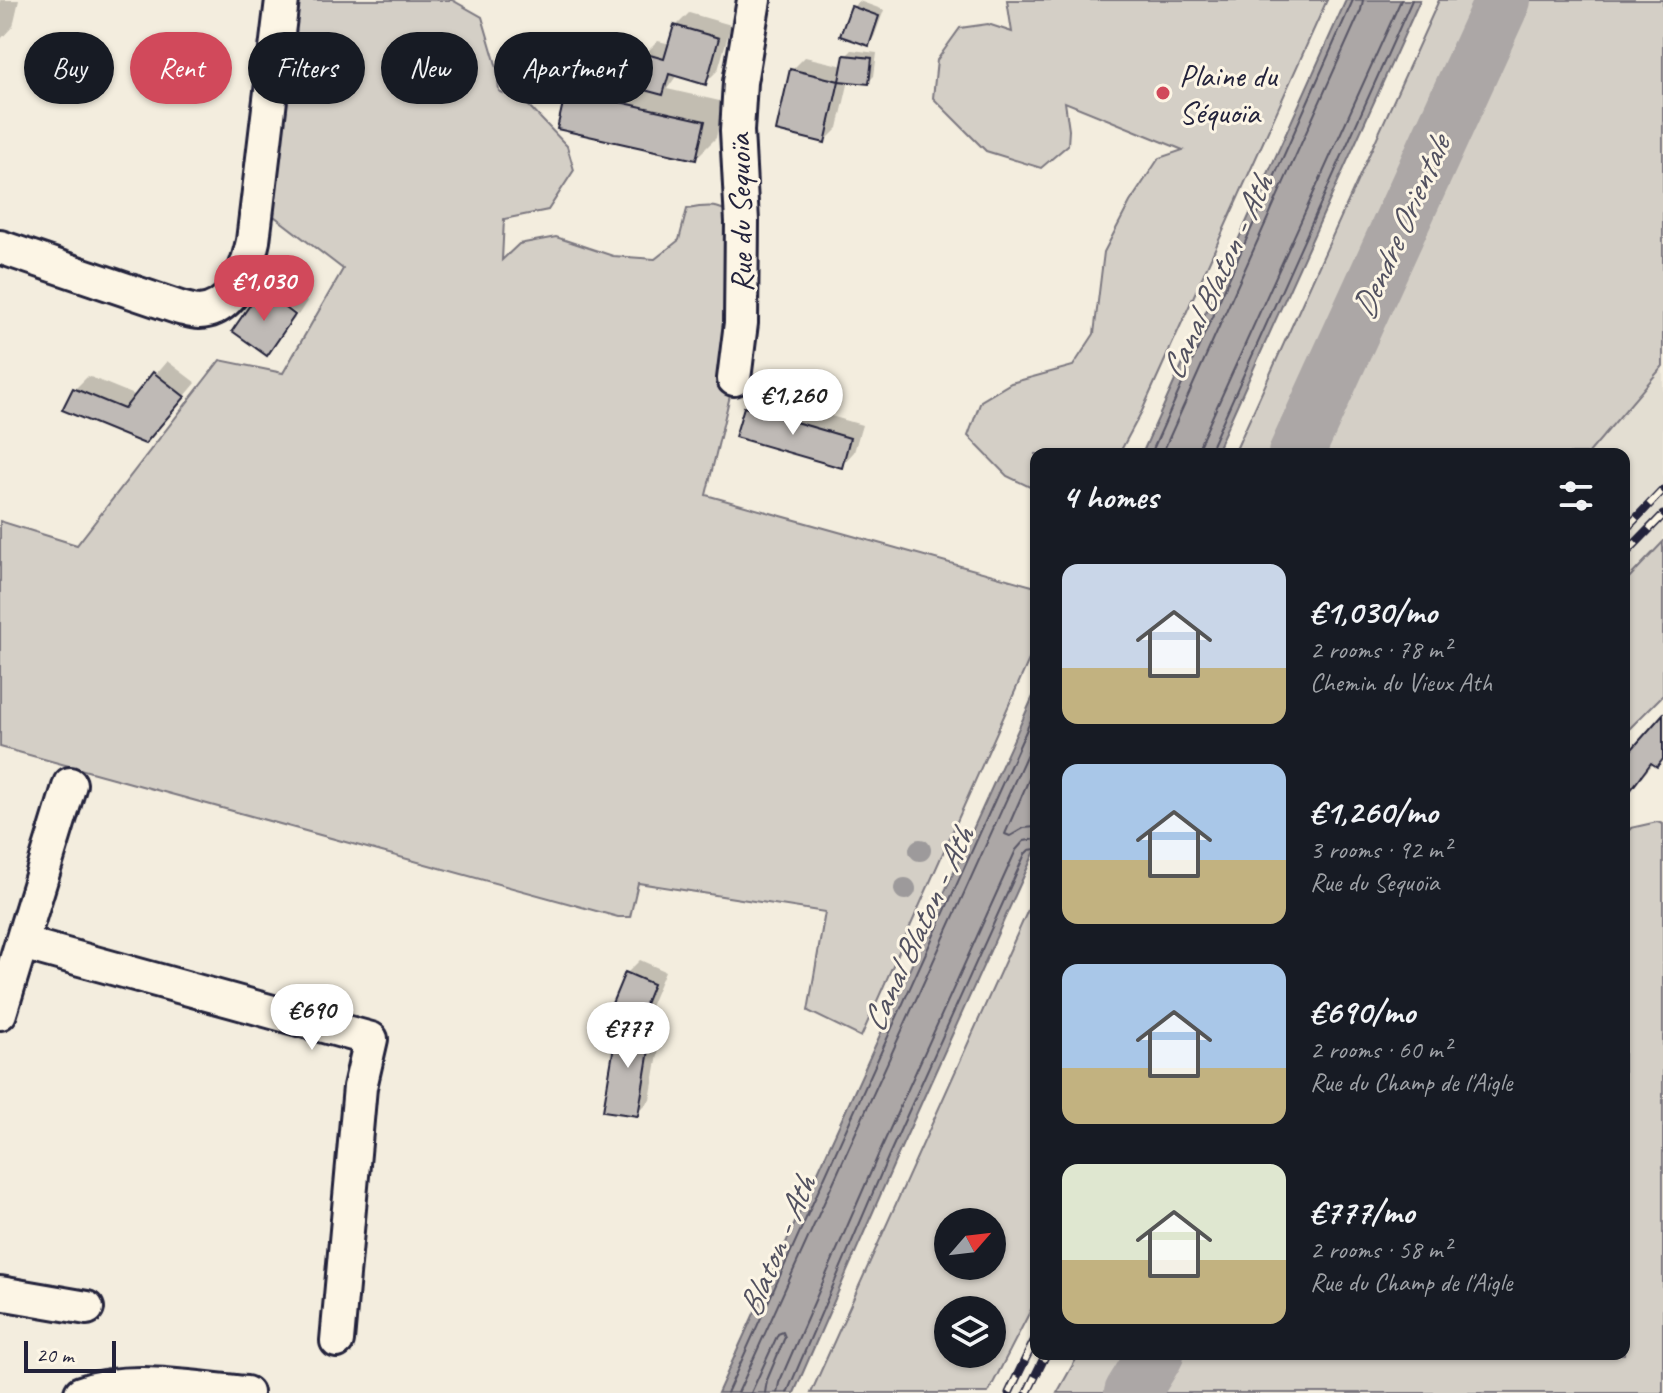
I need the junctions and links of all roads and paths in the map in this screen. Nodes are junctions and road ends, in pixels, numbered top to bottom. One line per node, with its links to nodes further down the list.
1 (282, 0): 3 (street)
2 (754, 0): 4 (street, Rue du Sequoïa)
3 (0, 247)
4 (734, 379)
5 (70, 784): 6 (street)
6 (22, 943): 7 (street); 10 (street)
7 (0, 1013)
8 (0, 1293): 9 (street)
9 (87, 1308)
10 (337, 1341)
11 (81, 1393): 12 (street)
12 (246, 1393)

